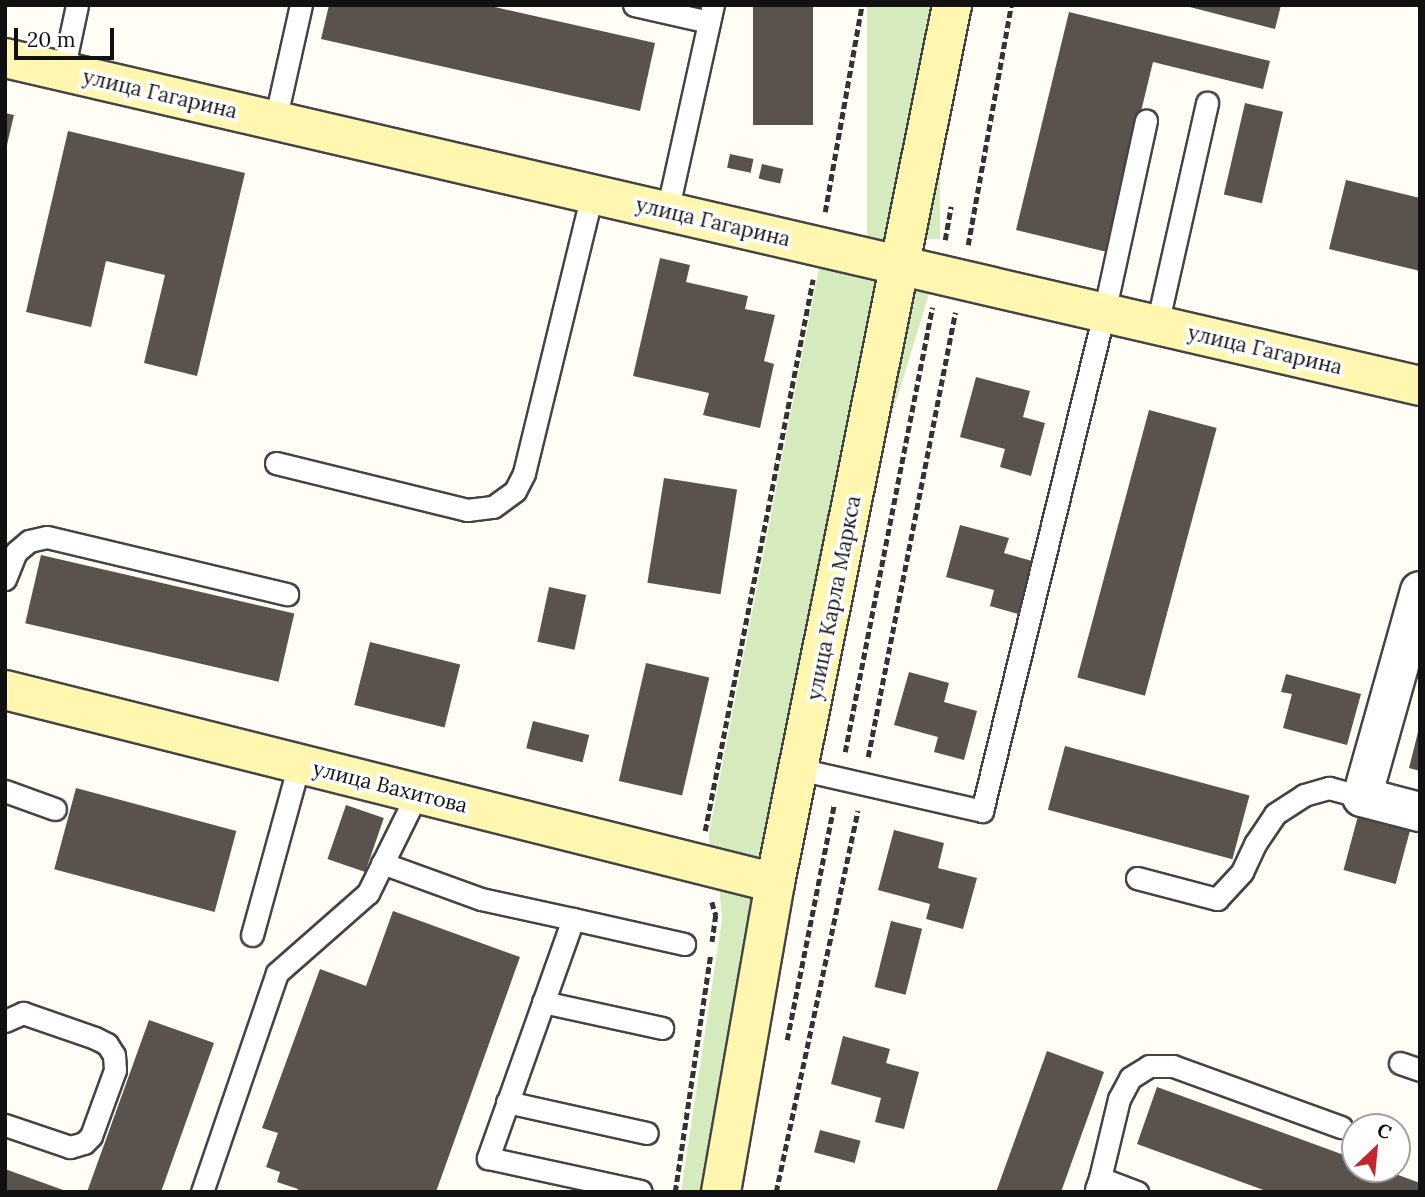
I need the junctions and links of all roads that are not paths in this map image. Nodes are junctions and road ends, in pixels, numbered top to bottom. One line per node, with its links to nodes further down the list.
1 (77, 5): 7 (lane)
2 (301, 5): 9 (lane)
3 (634, 5): 5 (lane)
4 (952, 5): 13 (street, улица Карла Маркса)
5 (711, 14): 12 (lane)
6 (5, 58): 7 (street, улица Гагарина)
7 (62, 71): 9 (street, улица Гагарина)
8 (1207, 103): 15 (lane)
9 (275, 121): 11 (street, улица Гагарина)
10 (1146, 121): 14 (lane)
11 (592, 194): 12 (street, улица Гагарина); 17 (lane)
12 (667, 212): 13 (street, улица Гагарина)
13 (901, 266): 14 (street, улица Гагарина); 23 (street, улица Карла Маркса)
14 (1104, 313): 15 (street, улица Гагарина); 23 (lane)
15 (1157, 326): 16 (street, улица Гагарина)
16 (1420, 386)
17 (276, 463)
18 (5, 579): 20 (lane)
19 (1420, 591): 26 (street)
20 (287, 594)
21 (5, 690): 22 (street, улица Вахитова)
22 (299, 764): 25 (street, улица Вахитова); 33 (lane)
23 (799, 769): 31 (street, улица Карла Маркса)
24 (5, 791): 27 (lane)
25 (417, 794): 29 (lane); 31 (street, улица Вахитова)
26 (1362, 797): 28 (street); 30 (lane)
27 (55, 808)
28 (1420, 812)
29 (382, 863): 32 (lane); 44 (lane)
30 (1137, 878)
31 (775, 883): 45 (street, улица Карла Маркса)
32 (573, 919): 34 (lane); 35 (lane)
33 (252, 935)
34 (684, 944)
35 (543, 1002): 37 (lane); 38 (lane)
36 (5, 1021): 39 (lane)
37 (662, 1028)
38 (507, 1102): 41 (lane); 43 (lane)
39 (5, 1125)
40 (1341, 1127): 42 (lane)
41 (647, 1133)
42 (1098, 1185): 46 (lane)
43 (640, 1191)
44 (202, 1192)
45 (720, 1192)
46 (1137, 1192)

